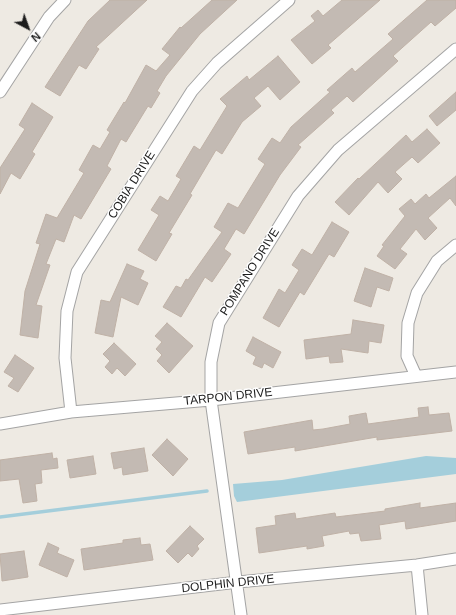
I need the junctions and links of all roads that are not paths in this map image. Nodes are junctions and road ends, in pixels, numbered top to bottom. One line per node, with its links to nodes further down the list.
1 (65, 0): 4 (street)
2 (289, 0): 9 (street, COBIA DRIVE)
3 (456, 49): 8 (street, POMPANO DRIVE)
4 (0, 92)
5 (456, 245): 7 (street)
6 (456, 372): 7 (street, TARPON DRIVE)
7 (416, 376): 8 (street, TARPON DRIVE)
8 (211, 400): 9 (street, TARPON DRIVE); 13 (street, POMPANO DRIVE)
9 (71, 412): 10 (street, TARPON DRIVE)
10 (0, 424)
11 (456, 559): 12 (street, DOLPHIN DRIVE)
12 (417, 565): 13 (street, DOLPHIN DRIVE); 17 (street)
13 (238, 582): 15 (street, DOLPHIN DRIVE); 16 (street, POMPANO DRIVE)
14 (0, 610): 15 (street, DOLPHIN DRIVE)
15 (17, 612)
16 (241, 615)
17 (422, 615)

